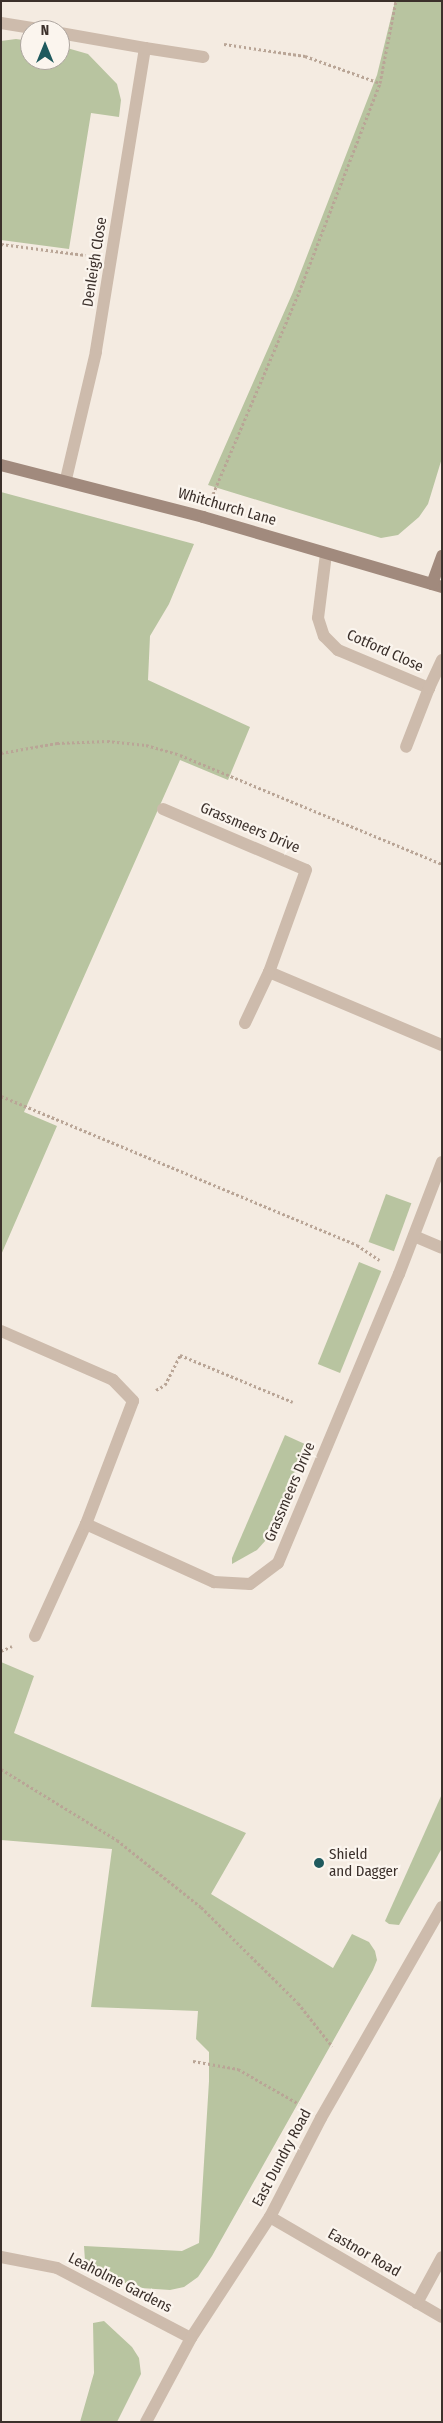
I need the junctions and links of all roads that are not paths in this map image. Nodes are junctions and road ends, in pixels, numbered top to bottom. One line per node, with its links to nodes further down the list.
1 (1, 23): 2 (street)
2 (20, 26)
3 (70, 35): 4 (street)
4 (145, 48): 5 (street); 7 (street, Denleigh Close)
5 (203, 58)
6 (1, 465): 7 (street, Whitchurch Lane)
7 (66, 480): 8 (street, Whitchurch Lane)
8 (326, 554): 10 (street, Whitchurch Lane); 12 (street, Cotford Close)
9 (442, 556): 10 (street)
10 (437, 585)
11 (442, 660): 12 (street, Cotford Close)
12 (429, 688): 13 (street, Cotford Close)
13 (406, 747)
14 (163, 809): 15 (street, Grassmeers Drive)
15 (269, 972): 16 (street, Grassmeers Drive); 17 (street)
16 (245, 1023)
17 (442, 1045)
18 (442, 1162): 19 (street, Grassmeers Drive)
19 (414, 1236): 20 (street); 22 (street, Grassmeers Drive)
20 (442, 1248)
21 (1, 1331): 22 (street)
22 (86, 1524): 23 (street)
23 (35, 1636)
24 (442, 1907): 25 (street, East Dundry Road)
25 (270, 2217): 28 (street, Eastnor Road); 30 (street, East Dundry Road)
26 (442, 2256): 28 (street)
27 (1, 2258): 30 (street, Leaholme Gardens)
28 (417, 2303): 29 (street, Eastnor Road)
29 (442, 2317)
30 (192, 2338): 31 (street, East Dundry Road)
31 (146, 2422)

